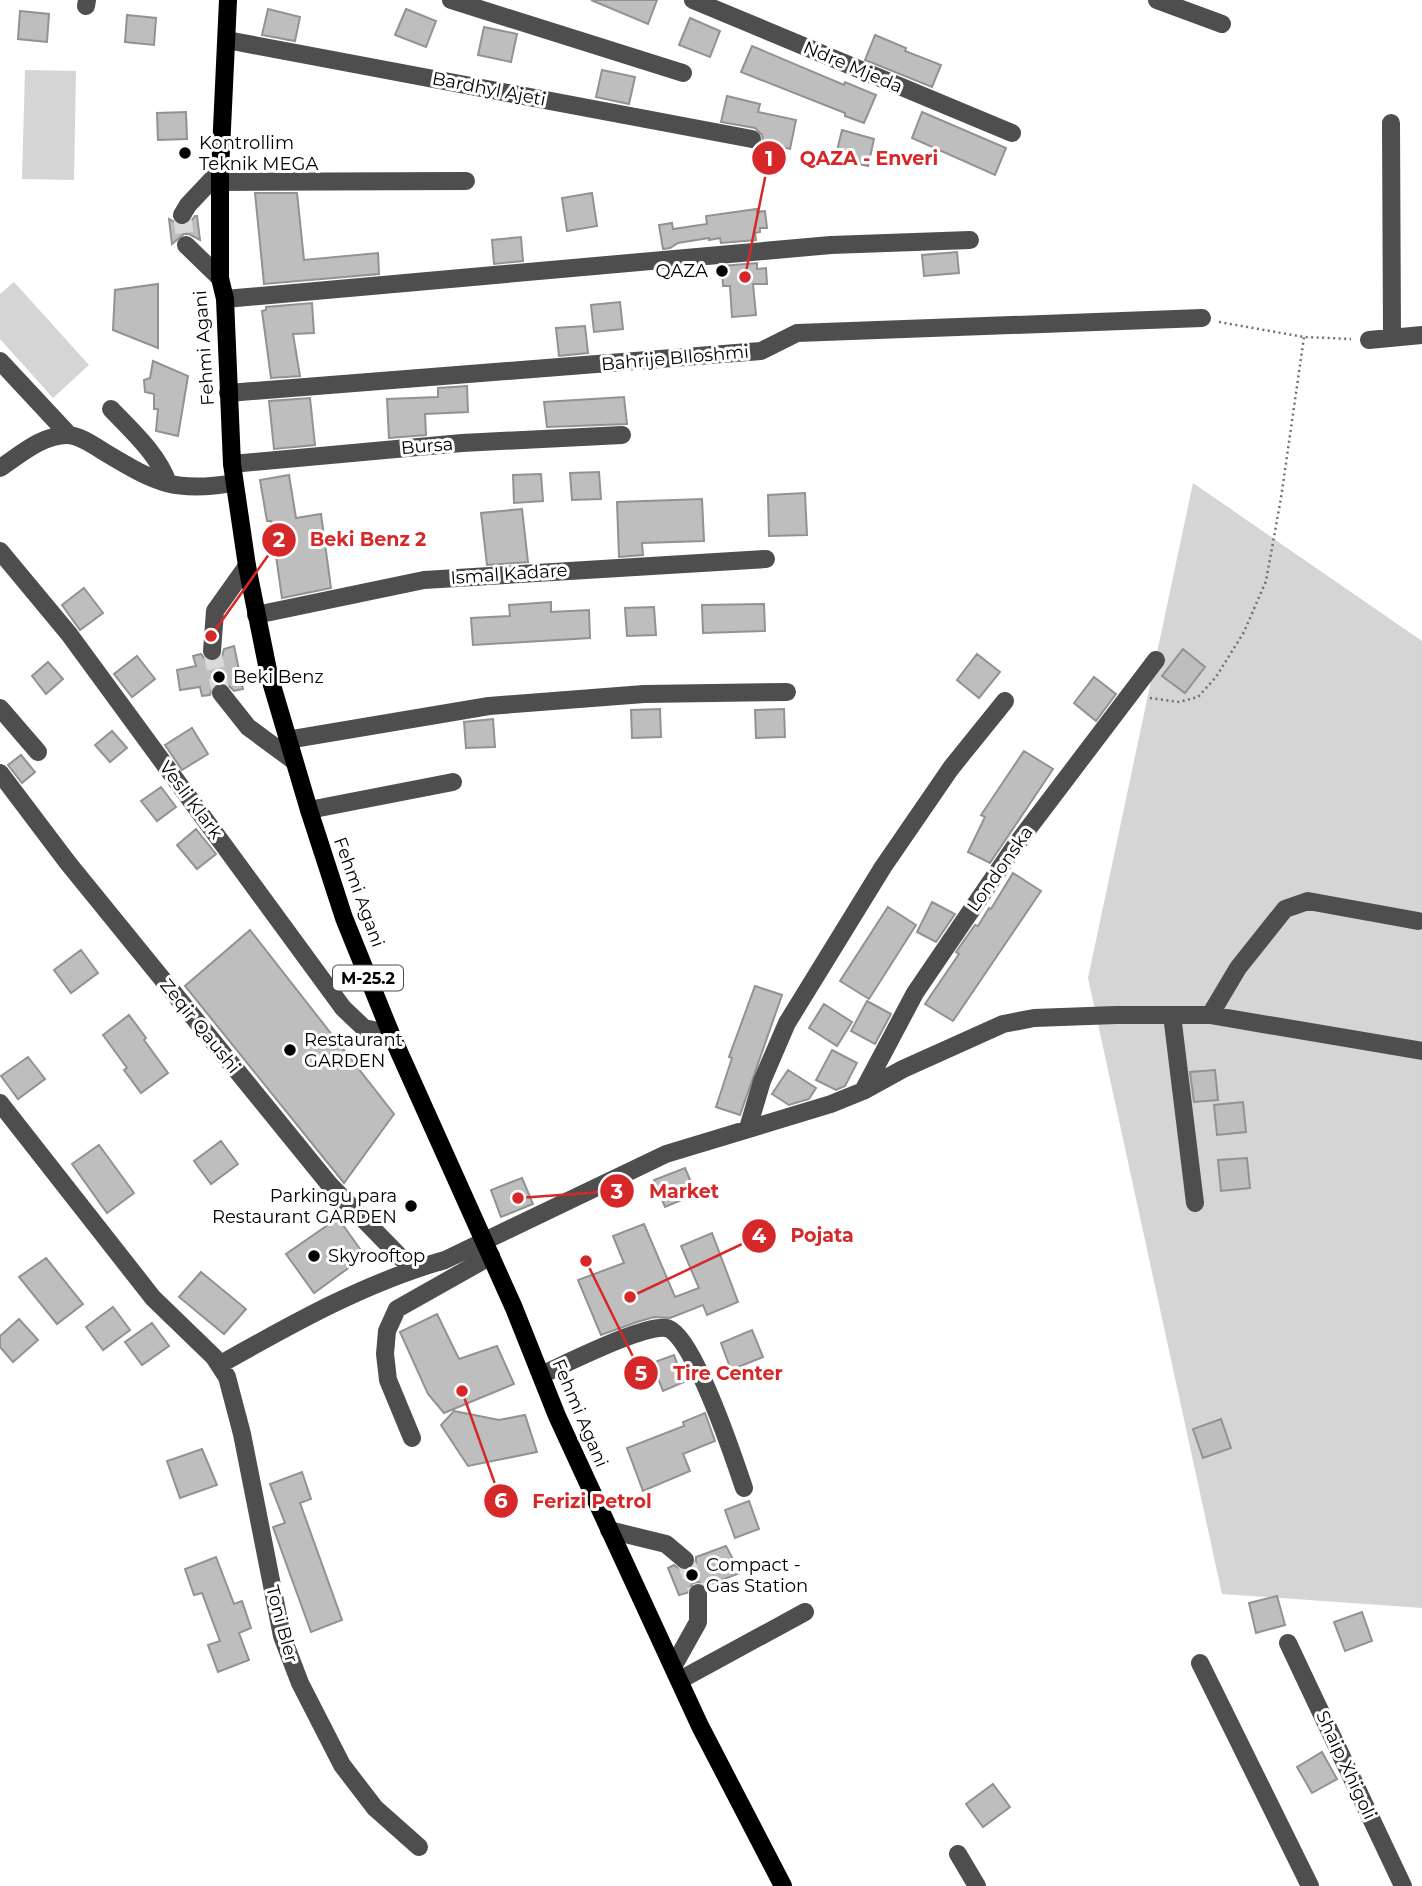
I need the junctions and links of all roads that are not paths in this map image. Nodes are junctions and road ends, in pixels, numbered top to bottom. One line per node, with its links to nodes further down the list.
1 (228, 0): 6 (main road, Fehmi Agani / M-25.2)
2 (452, 0): 7 (street)
3 (693, 0): 9 (street, Ndre Mjeda)
4 (1157, 0): 5 (street)
5 (1222, 24)
6 (227, 40): 10 (street, Bardhyl Ajeti); 11 (main road, Fehmi Agani / M-25.2)
7 (683, 73)
8 (1391, 123): 20 (street)
9 (1012, 133)
10 (752, 139)
11 (221, 176): 12 (street); 13 (street); 16 (main road, Fehmi Agani / M-25.2)
12 (466, 181)
13 (182, 215)
14 (970, 240): 17 (street)
15 (186, 245): 16 (street)
16 (220, 278): 17 (main road, Fehmi Agani / M-25.2)
17 (225, 299): 23 (main road, Fehmi Agani / M-25.2)
18 (1202, 318): 23 (street, Bahrije Blloshmi)
19 (1422, 335): 20 (street)
20 (1392, 337): 21 (street)
21 (1369, 340)
22 (0, 361): 25 (street)
23 (228, 393): 27 (main road, Fehmi Agani / M-25.2)
24 (111, 409): 30 (street)
25 (69, 435): 28 (street); 30 (street)
26 (622, 435): 27 (street, Bursa)
27 (232, 464): 29 (main road, Fehmi Agani / M-25.2)
28 (0, 468)
29 (234, 482): 30 (street); 33 (main road, Fehmi Agani / M-25.2)
30 (168, 483)
31 (0, 551): 50 (street, Vesli Klark)
32 (765, 559): 34 (street, Ismal Kadare)
33 (247, 566): 34 (main road, Fehmi Agani / M-25.2); 35 (street)
34 (256, 615): 41 (main road, Fehmi Agani / M-25.2)
35 (212, 652)
36 (1156, 660): 52 (street, Londonska)
37 (787, 692): 41 (street)
38 (221, 693): 43 (street)
39 (1005, 701): 54 (street)
40 (0, 708): 42 (street)
41 (287, 740): 43 (main road, Fehmi Agani / M-25.2)
42 (38, 752)
43 (294, 761): 46 (main road, Fehmi Agani / M-25.2)
44 (0, 773): 57 (street, Zeqir Qaushi)
45 (453, 782): 46 (street)
46 (309, 810): 50 (main road, Fehmi Agani / M-25.2)
47 (1418, 921): 49 (street)
48 (1172, 1015): 49 (street); 52 (street); 55 (street)
49 (1210, 1015): 51 (street)
50 (391, 1034): 56 (main road, Fehmi Agani / M-25.2)
51 (1422, 1051)
52 (863, 1091): 54 (street)
53 (0, 1103): 58 (street, Toni Bler)
54 (748, 1128): 56 (street)
55 (1195, 1202)
56 (488, 1249): 57 (street); 59 (main road, Fehmi Agani / M-25.2); 60 (street)
57 (412, 1269): 58 (street)
58 (219, 1365): 69 (street, Toni Bler)
59 (541, 1375): 61 (street); 62 (main road, Fehmi Agani / M-25.2)
60 (412, 1438)
61 (744, 1488)
62 (610, 1530): 63 (street); 68 (main road, Fehmi Agani / M-25.2)
63 (685, 1560)
64 (698, 1593): 68 (street)
65 (805, 1612): 68 (street)
66 (1288, 1643): 74 (street, Shaip Xhigoli)
67 (1200, 1663): 73 (street)
68 (677, 1673): 71 (main road, Fehmi Agani / M-25.2)
69 (419, 1847)
70 (958, 1854): 72 (street)
71 (783, 1886)
72 (976, 1886)
73 (1310, 1886)
74 (1404, 1886)

